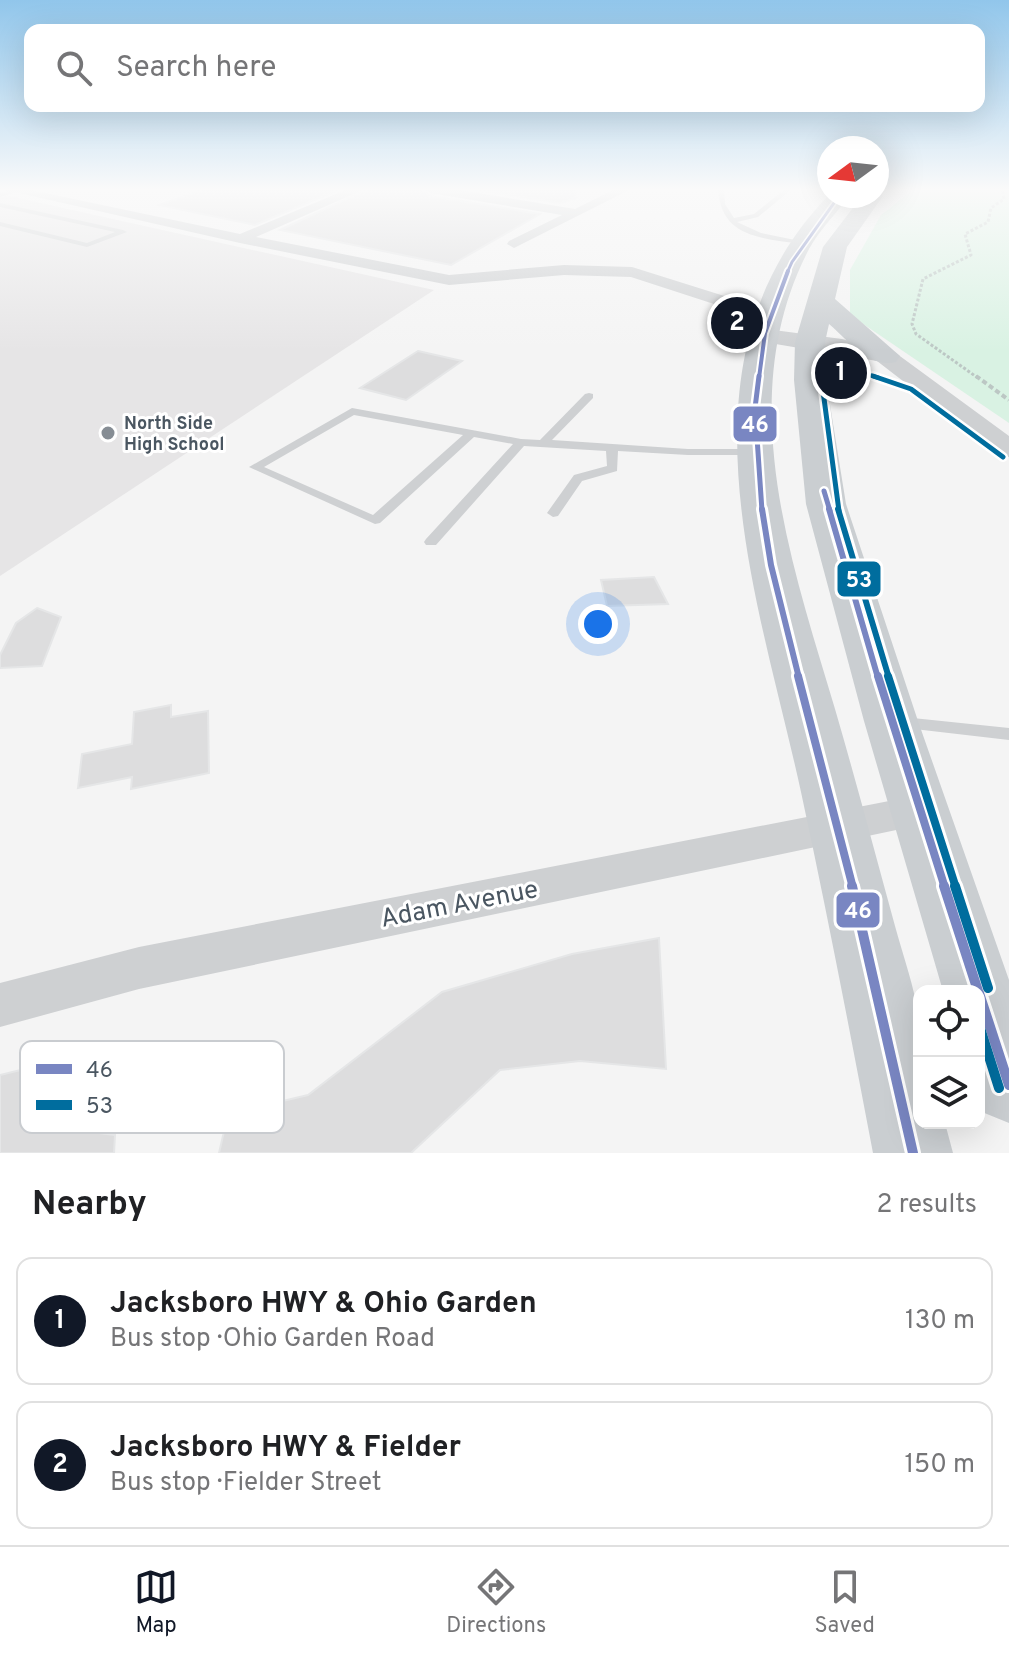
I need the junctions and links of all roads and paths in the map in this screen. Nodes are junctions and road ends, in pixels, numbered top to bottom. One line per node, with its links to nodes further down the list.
1 (801, 242): 6 (main road)
2 (259, 243): 6 (street)
3 (838, 243): 5 (main road)
4 (968, 243): 10 (path)
5 (821, 299): 6 (main road); 7 (main road)
6 (784, 339): 7 (street); 8 (street); 16 (main road); 19 (main road)
7 (885, 356): 8 (street)
8 (916, 380): 15 (street)
9 (589, 396): 13 (lane)
10 (1009, 400)
11 (472, 433): 11 (lane); 12 (lane)
12 (521, 442): 13 (lane); 18 (lane)
13 (543, 443): 14 (lane)
14 (612, 447): 16 (lane); 17 (lane)
15 (1009, 449)
16 (754, 452): 22 (main road)
17 (553, 513)
18 (431, 542)
19 (891, 721): 20 (lane); 21 (main road)
20 (1009, 734)
21 (920, 810): 22 (street, Adam Avenue); 23 (main road)
22 (839, 827): 24 (street, Adam Avenue); 27 (main road)
23 (977, 985)
24 (0, 1005)
25 (985, 1011): 26 (main road)
26 (1009, 1085)
27 (913, 1153)

